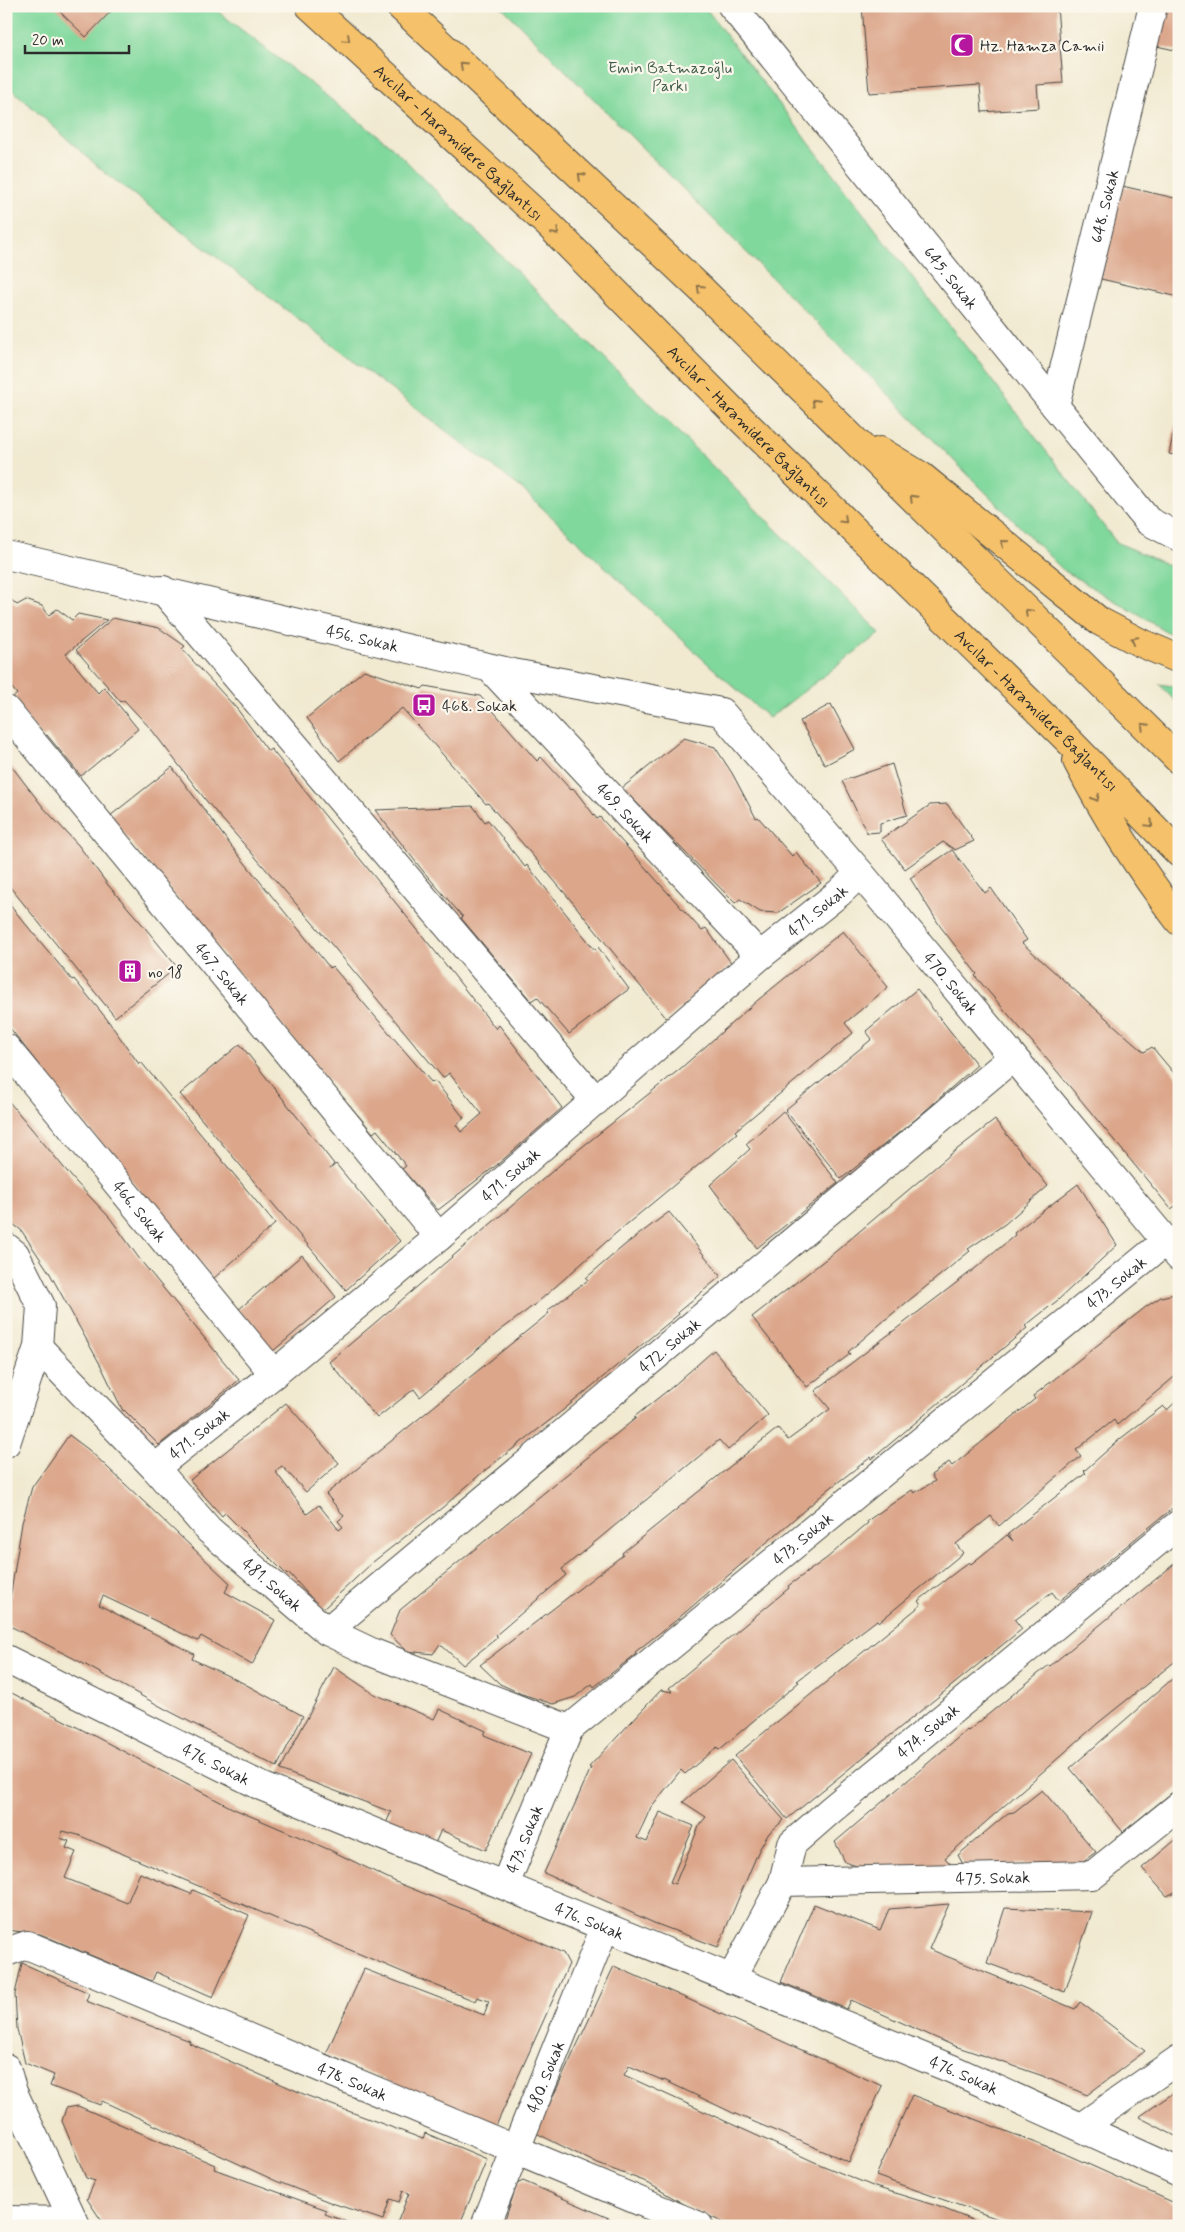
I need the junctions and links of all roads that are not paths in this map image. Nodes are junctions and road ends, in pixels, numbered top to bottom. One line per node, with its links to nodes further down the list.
1 (310, 6): 14 (highway, Avcılar - Haramidere Bağlantısı, one-way to 14)
2 (400, 6): 6 (highway, one-way to 2)
3 (1153, 6): 5 (street, 648. Sokak)
4 (742, 10): 5 (street, 645. Sokak)
5 (1055, 406): 7 (street, 645. Sokak)
6 (850, 436): 10 (highway, one-way to 6); 15 (highway, one-way to 6)
7 (1179, 537)
8 (6, 555): 9 (street, 456. Sokak)
9 (163, 590): 11 (street, 456. Sokak); 22 (street)
10 (1179, 659)
11 (490, 668): 13 (street, 456. Sokak); 19 (street, 469. Sokak)
12 (6, 710): 23 (street, 467. Sokak)
13 (721, 712): 17 (street, 470. Sokak)
14 (1067, 739): 16 (highway, Avcılar - Haramidere Bağlantısı, one-way to 16); 18 (highway, one-way to 18)
15 (1179, 760)
16 (1179, 853)
17 (860, 873): 19 (street, 471. Sokak); 21 (street, 470. Sokak)
18 (1179, 921)
19 (760, 956): 22 (street, 471. Sokak)
20 (6, 1048): 27 (street, 466. Sokak)
21 (1012, 1058): 25 (street, 470. Sokak); 32 (street, 472. Sokak)
22 (596, 1101): 23 (street, 471. Sokak)
23 (439, 1238): 27 (street, 471. Sokak)
24 (6, 1248): 26 (street)
25 (1172, 1249): 34 (street, 473. Sokak)
26 (38, 1347): 28 (street); 30 (street, 481. Sokak)
27 (274, 1374): 30 (street, 471. Sokak)
28 (14, 1392): 29 (street)
29 (6, 1443)
30 (155, 1468): 32 (street, 481. Sokak)
31 (1179, 1524): 36 (street, 474. Sokak)
32 (327, 1630): 34 (street, 481. Sokak)
33 (6, 1659): 37 (street, 476. Sokak)
34 (569, 1729): 37 (street, 473. Sokak)
35 (1179, 1806): 36 (street, 475. Sokak)
36 (783, 1882): 40 (street, 474. Sokak)
37 (505, 1885): 38 (street, 476. Sokak)
38 (605, 1927): 40 (street, 476. Sokak); 44 (street, 480. Sokak)
39 (6, 1952): 44 (street, 478. Sokak)
40 (731, 1979): 43 (street, 476. Sokak)
41 (1179, 2059): 43 (street)
42 (6, 2068): 47 (street)
43 (1081, 2127): 45 (street, 476. Sokak)
44 (514, 2150): 48 (street, 480. Sokak); 49 (street, 478. Sokak)
45 (1179, 2172)
46 (6, 2220): 47 (street)
47 (75, 2223)
48 (485, 2226)
49 (699, 2226)

